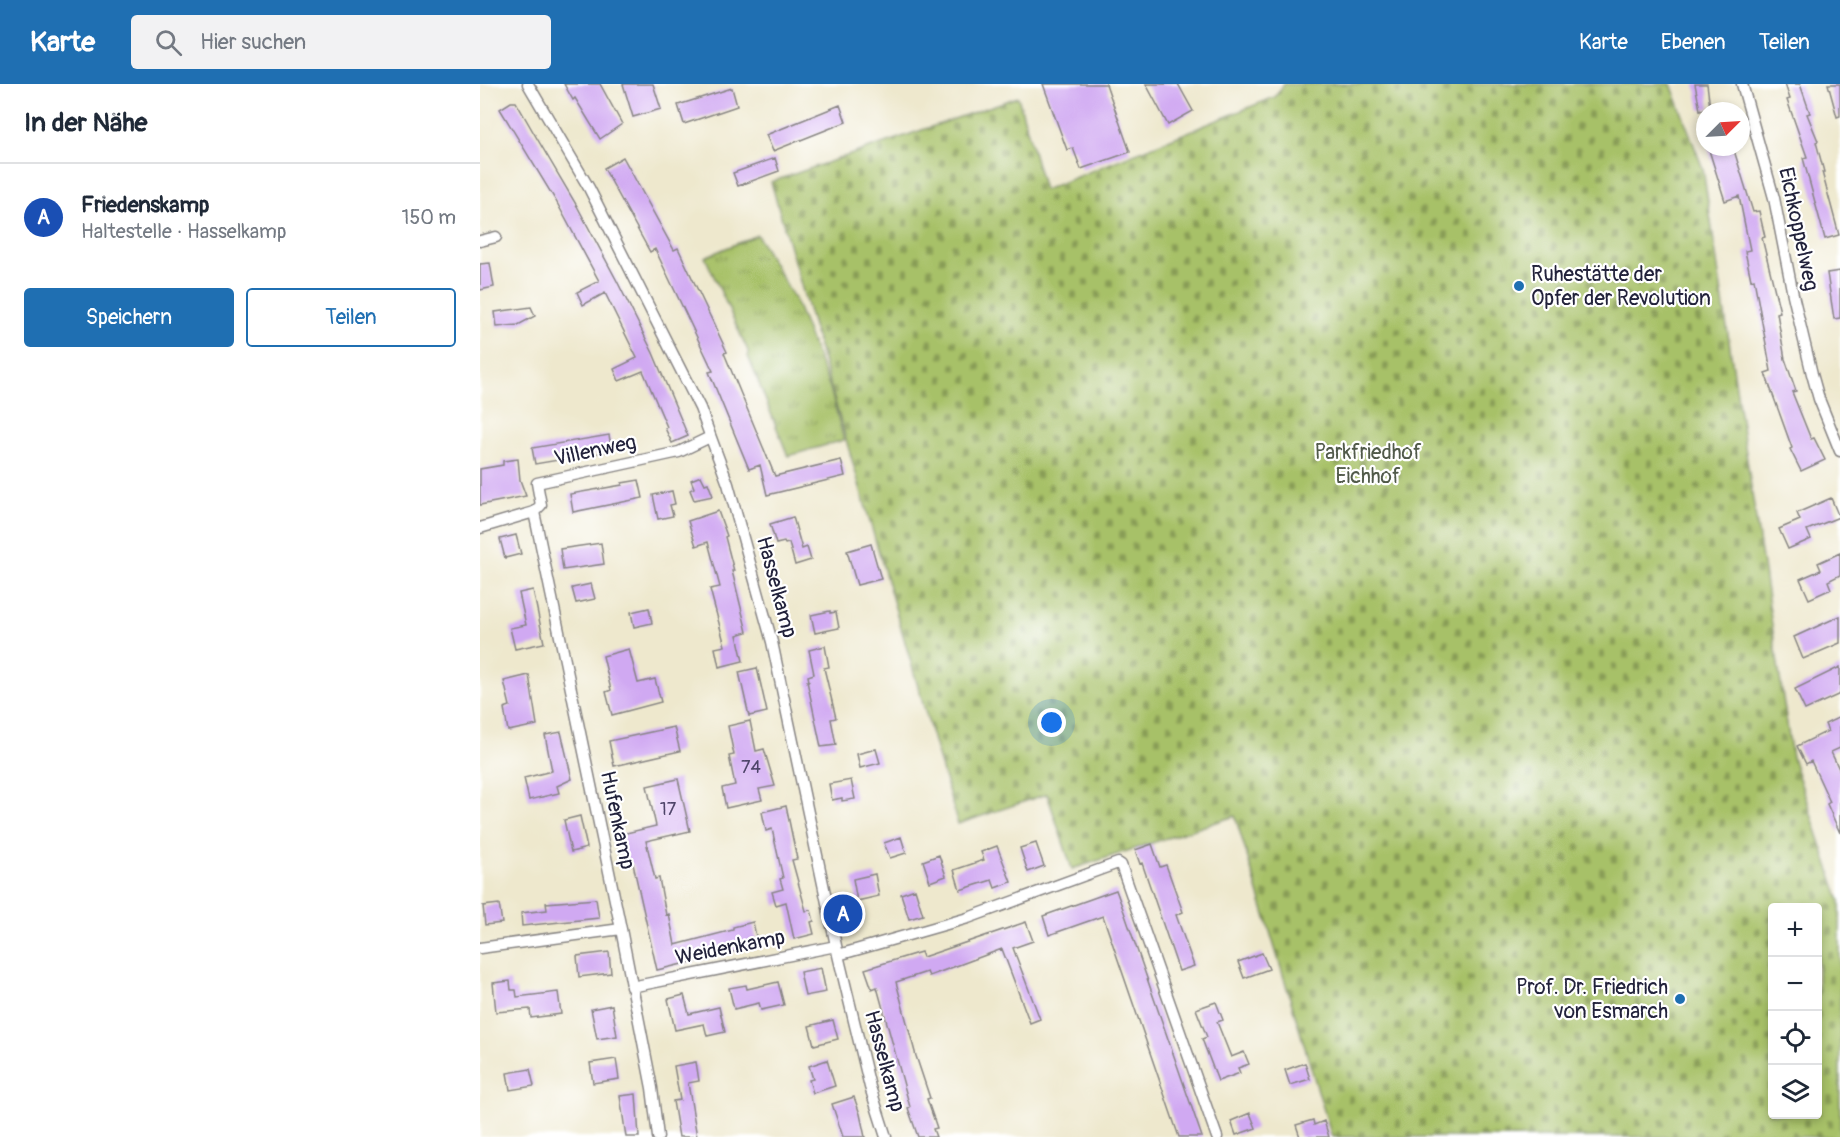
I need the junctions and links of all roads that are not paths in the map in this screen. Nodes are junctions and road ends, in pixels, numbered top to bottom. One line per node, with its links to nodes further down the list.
1 (528, 84): 5 (street, Hasselkamp)
2 (1742, 84): 6 (street, Eichkoppelweg)
3 (496, 237): 4 (street)
4 (480, 241)
5 (710, 436): 7 (street, Villenweg); 11 (street, Hasselkamp)
6 (1840, 451)
7 (534, 512): 8 (street); 9 (street, Hufenkamp)
8 (480, 528)
9 (621, 929): 10 (street); 12 (street, Hufenkamp)
10 (480, 948)
11 (837, 950): 12 (street, Weidenkamp); 14 (street, Hasselkamp); 15 (street, Weidenkamp)
12 (631, 987): 13 (street, Hufenkamp)
13 (658, 1137)
14 (886, 1137)
15 (1217, 1137)

